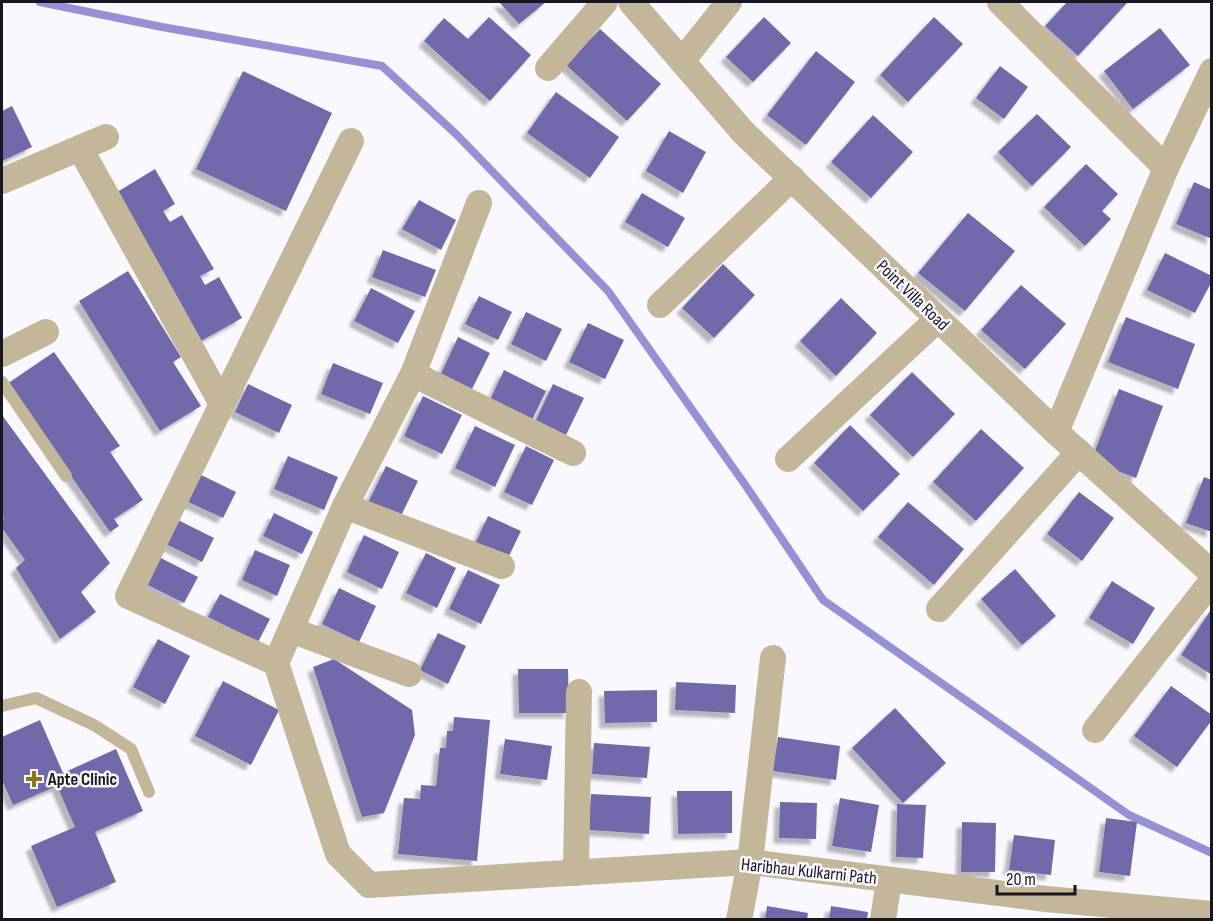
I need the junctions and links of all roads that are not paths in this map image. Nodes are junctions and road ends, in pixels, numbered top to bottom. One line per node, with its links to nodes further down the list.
1 (605, 2): 6 (street)
2 (631, 2): 5 (street, Point Villa Road)
3 (729, 2): 5 (street)
4 (1000, 2): 11 (street)
5 (682, 61): 12 (street, Point Villa Road)
6 (548, 68)
7 (1212, 71): 11 (street)
8 (106, 137): 10 (street)
9 (351, 141): 21 (street)
10 (80, 148): 13 (street); 21 (street)
11 (1166, 168): 22 (street)
12 (792, 178): 15 (street); 16 (street, Point Villa Road)
13 (2, 181)
14 (479, 203): 19 (street)
15 (660, 305)
16 (938, 320): 22 (street, Point Villa Road); 25 (street)
17 (46, 332): 18 (street)
18 (2, 354)
19 (413, 374): 24 (street); 27 (street)
20 (2, 381): 26 (lane)
21 (222, 404): 34 (street)
22 (1056, 432): 23 (street, Point Villa Road)
23 (1078, 452): 29 (street, Point Villa Road); 31 (street)
24 (573, 453)
25 (788, 459)
26 (66, 476)
27 (345, 506): 28 (street); 32 (street)
28 (502, 566)
29 (1212, 573)
30 (1212, 581): 38 (street)
31 (939, 609)
32 (291, 630): 34 (street); 35 (street)
33 (773, 658): 40 (street)
34 (276, 663): 41 (street, Haribhau Kulkarni Path)
35 (409, 674)
36 (579, 692): 41 (street)
37 (2, 705): 39 (lane)
38 (1095, 730)
39 (149, 792)
40 (750, 862): 41 (street, Haribhau Kulkarni Path); 42 (street, Haribhau Kulkarni Path); 45 (street)
41 (576, 873)
42 (889, 880): 43 (street, Haribhau Kulkarni Path); 46 (street)
43 (1044, 909): 44 (street, Haribhau Kulkarni Path)
44 (1212, 914)
45 (739, 920)
46 (883, 920)

